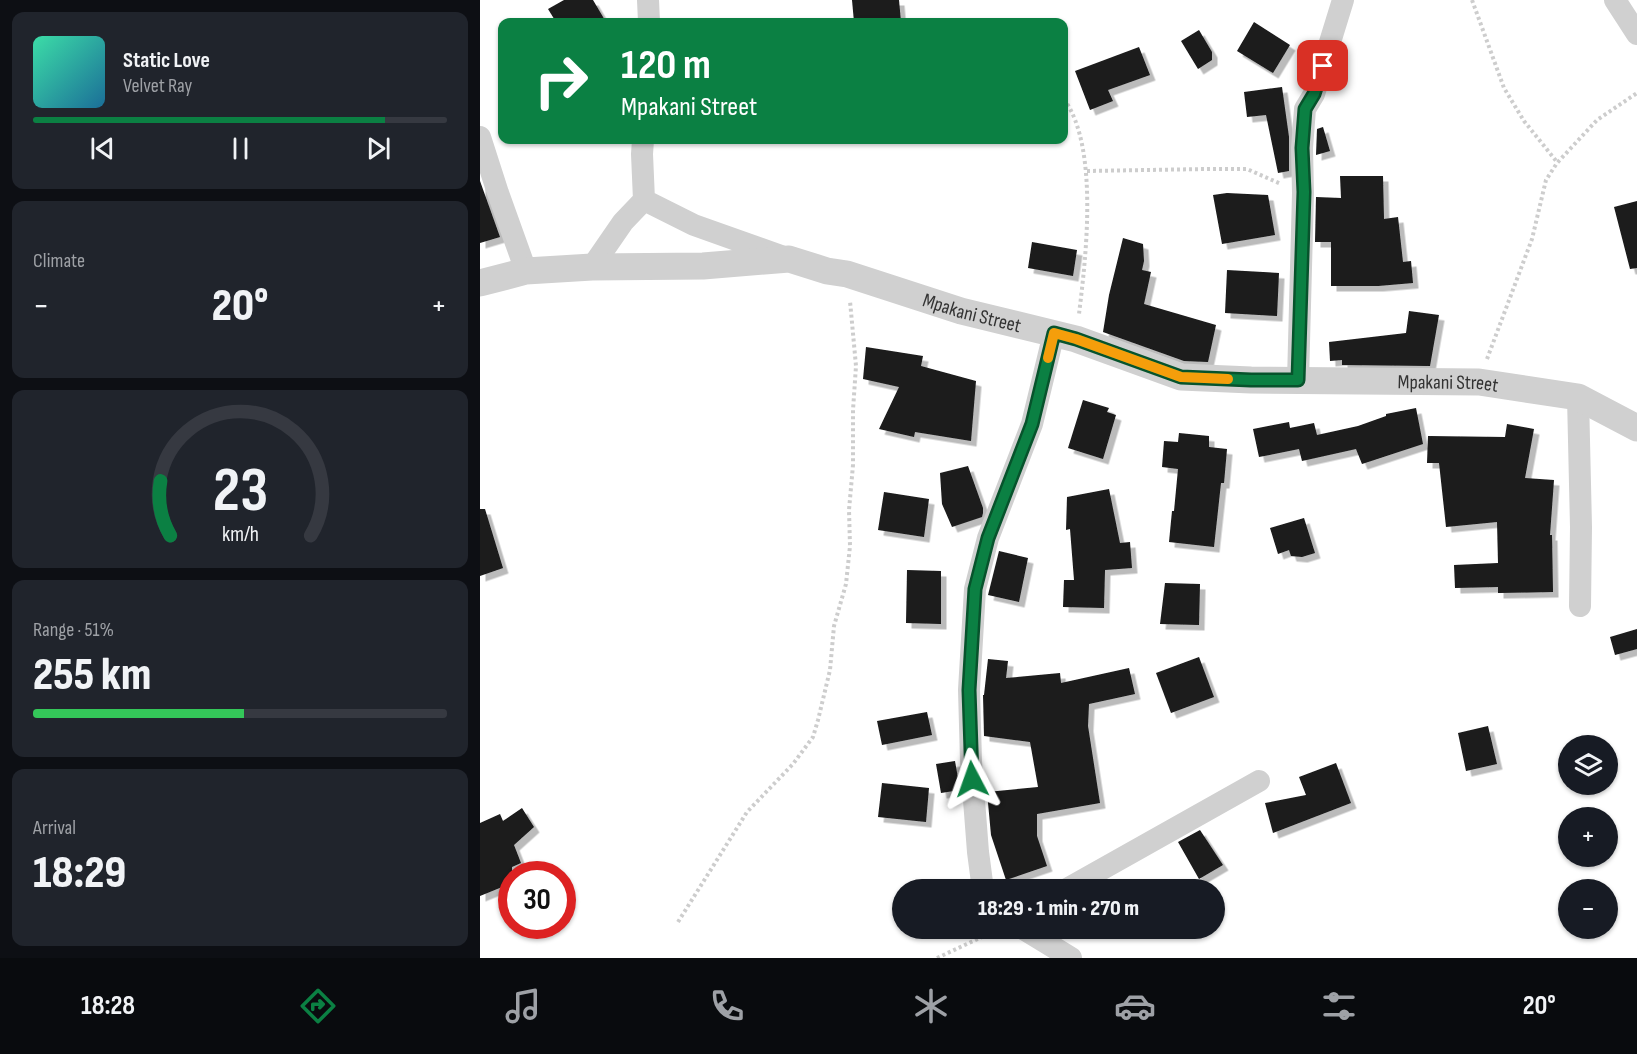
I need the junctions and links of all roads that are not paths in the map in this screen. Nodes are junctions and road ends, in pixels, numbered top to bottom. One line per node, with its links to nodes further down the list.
1 (648, 0): 4 (street)
2 (1343, 0): 14 (street)
3 (1615, 0): 5 (street)
4 (649, 18)
5 (1637, 34)
6 (480, 136): 11 (street)
7 (643, 144): 8 (street)
8 (644, 200): 9 (street); 10 (street)
9 (789, 259): 10 (street, Mpakani Street); 13 (street, Mpakani Street)
10 (592, 267): 11 (street, Mpakani Street)
11 (526, 271): 12 (street, Mpakani Street)
12 (480, 283)
13 (1065, 336): 14 (street, Mpakani Street); 19 (street)
14 (1298, 380): 15 (street, Mpakani Street)
15 (1578, 397): 16 (street, Mpakani Street); 17 (street)
16 (1637, 428)
17 (1580, 606)
18 (1259, 782): 20 (street)
19 (982, 879)
20 (1085, 879)
21 (1040, 939): 22 (street)
22 (1071, 958)

